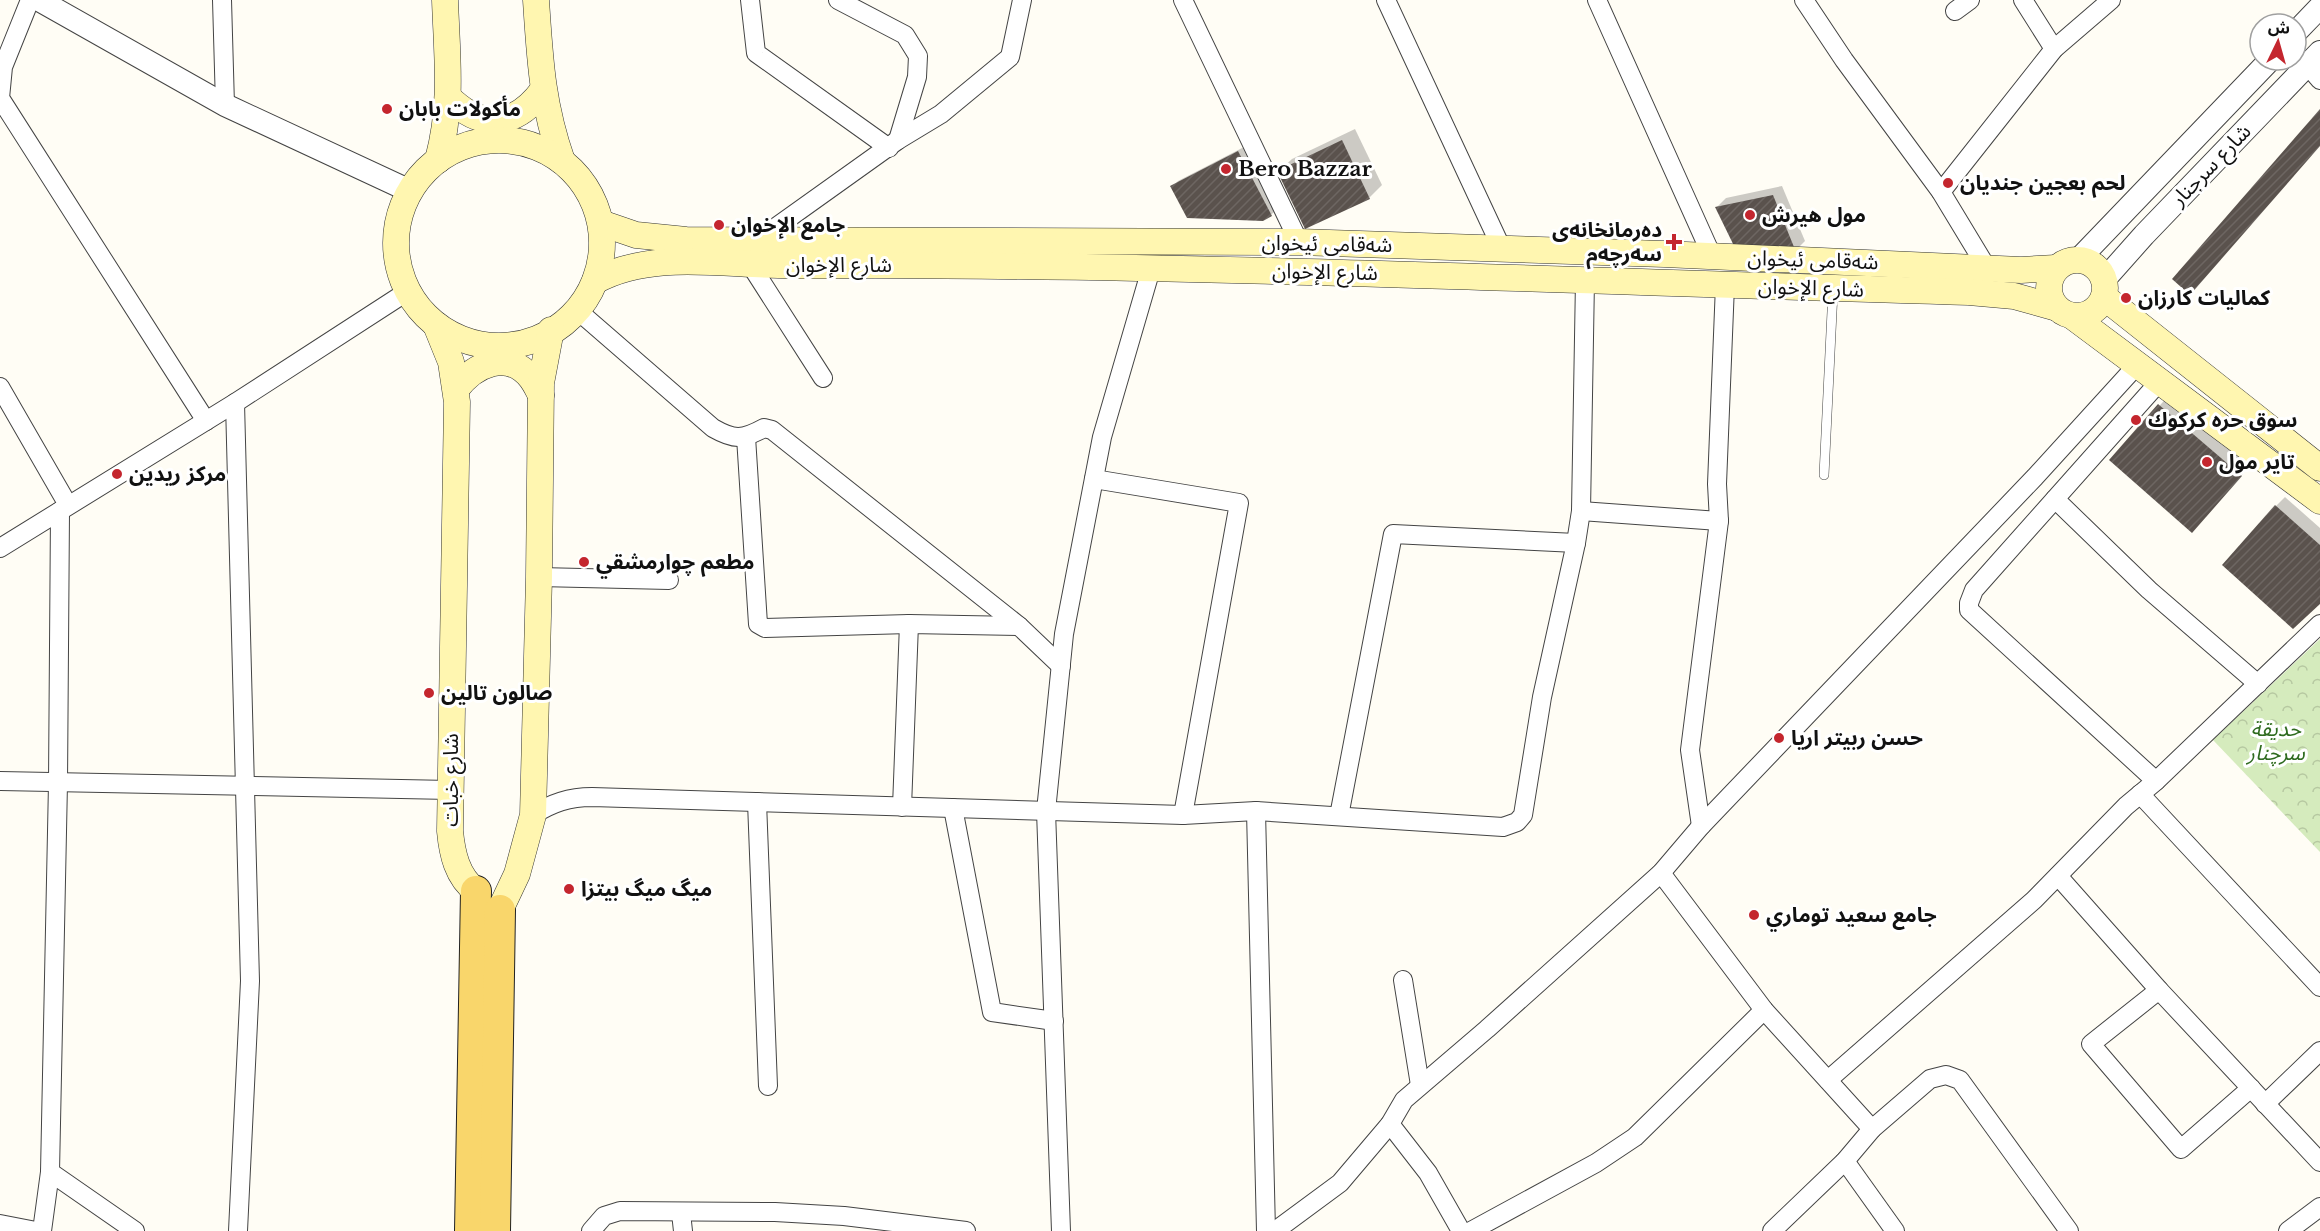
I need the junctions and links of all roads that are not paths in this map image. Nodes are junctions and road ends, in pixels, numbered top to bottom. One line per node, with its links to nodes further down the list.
1 (30, 0): 61 (street)
2 (39, 0): 24 (street)
3 (222, 0): 24 (street)
4 (444, 0): 23 (main road)
5 (536, 0): 22 (main road)
6 (750, 0): 25 (street)
7 (838, 0): 25 (street)
8 (1022, 0): 25 (street)
9 (1183, 0): 34 (street)
10 (1386, 0): 36 (street)
11 (1597, 0): 38 (street)
12 (1804, 0): 29 (street)
13 (1970, 0): 17 (street)
14 (2023, 0): 19 (street)
15 (2111, 0): 19 (street)
16 (2320, 7): 18 (street)
17 (1955, 11)
18 (2308, 20)
19 (2054, 49): 29 (street)
20 (2316, 66): 33 (street, شارع سرجنار)
21 (2259, 72): 30 (street, شارع سرجنار)
22 (543, 90): 23 (main road); 27 (main road)
23 (448, 97): 26 (main road)
24 (225, 105): 28 (street)
25 (893, 144): 37 (street)
26 (438, 160): 27 (main road); 28 (main road)
27 (562, 161): 31 (main road)
28 (410, 191): 49 (main road)
29 (1941, 192): 41 (street)
30 (2121, 217): 33 (street); 40 (street, شارع سرجنار)
31 (601, 223): 32 (main road, شەقامی ئیخوان); 45 (main road)
32 (636, 235): 37 (main road, شەقامی ئیخوان); 39 (main road)
33 (2144, 235): 48 (street, شارع سرجنار)
34 (1299, 242): 35 (main road, شەقامی ئیخوان); 37 (main road, شەقامی ئیخوان)
35 (1429, 246): 36 (main road, شەقامی ئیخوان); 43 (main road)
36 (1502, 249): 38 (main road, شەقامی ئیخوان)
37 (753, 253): 39 (main road, شارع الإخوان); 42 (main road, شارع الإخوان); 55 (street)
38 (1712, 256): 41 (main road, شەقامی ئیخوان)
39 (642, 264): 45 (main road, شارع الإخوان)
40 (2067, 264): 41 (main road, شەقامی ئیخوان); 48 (main road); 51 (main road)
41 (1987, 268)
42 (1151, 269): 43 (main road, شارع الإخوان); 65 (street)
43 (1428, 274): 44 (main road, شارع الإخوان)
44 (1585, 280): 46 (main road, شارع الإخوان); 69 (street)
45 (595, 281): 50 (main road)
46 (1725, 285): 47 (main road, شارع الإخوان); 70 (street)
47 (1833, 288): 51 (main road, شارع الإخوان); 64 (lane)
48 (2104, 289): 51 (main road); 63 (main road)
49 (408, 291): 52 (main road); 60 (street)
50 (577, 310): 53 (main road); 62 (street)
51 (2065, 312): 54 (main road)
52 (436, 325): 53 (main road); 58 (main road, شارع خبات)
53 (551, 330): 59 (main road)
54 (2138, 364): 56 (main road); 94 (street)
55 (823, 378)
56 (2160, 381): 66 (street); 67 (main road)
57 (0, 387): 68 (street)
58 (456, 389): 59 (main road); 84 (main road, شارع خبات)
59 (541, 395): 73 (main road)
60 (235, 403): 61 (street); 83 (street)
61 (206, 421): 68 (street)
62 (746, 437): 75 (street); 77 (street)
63 (2318, 461)
64 (1824, 475)
65 (1094, 480): 78 (street); 92 (street)
66 (2055, 500): 79 (street); 81 (street)
67 (2320, 501)
68 (64, 508): 72 (street); 82 (street)
69 (1581, 511): 70 (street); 71 (street)
70 (1719, 520): 94 (street)
71 (1576, 543): 93 (street); 93 (street)
72 (0, 548)
73 (539, 577): 74 (street); 91 (main road)
74 (669, 580)
75 (909, 624): 77 (street); 87 (street)
76 (2320, 624): 79 (street)
77 (1019, 626): 78 (street)
78 (1061, 666): 89 (street)
79 (2258, 684): 81 (street)
80 (0, 781): 82 (street)
81 (2156, 781): 85 (street)
82 (58, 783): 83 (street); 114 (street)
83 (246, 786): 84 (street); 122 (street)
84 (450, 790): 97 (main road, شارع خبات)
85 (2140, 794): 96 (street); 100 (street)
86 (757, 802): 87 (street); 91 (street); 107 (street)
87 (902, 807): 88 (street)
88 (953, 808): 89 (street); 103 (street)
89 (1046, 811): 92 (street); 103 (street)
90 (1256, 811): 92 (street); 93 (street); 129 (street)
91 (533, 815): 98 (main road)
92 (1183, 815)
93 (1339, 816)
94 (1701, 826): 95 (street)
95 (1660, 873): 102 (street); 106 (street)
96 (2058, 876): 101 (street); 105 (street)
97 (476, 891): 123 (main road, شارع خبات)
98 (500, 910): 124 (main road)
99 (1403, 980): 106 (street)
100 (2320, 987)
101 (2159, 990): 108 (street); 108 (street)
102 (1764, 1010): 105 (street); 132 (street)
103 (1054, 1021): 128 (street)
104 (2320, 1051): 109 (street)
105 (1827, 1080): 111 (street)
106 (1419, 1085): 110 (street)
107 (768, 1086)
108 (2251, 1088): 109 (street)
109 (2265, 1104): 113 (street)
110 (1390, 1124): 130 (street); 131 (street)
111 (1872, 1129): 112 (street); 135 (street)
112 (1845, 1161): 133 (street); 134 (street)
113 (2320, 1162)
114 (50, 1172): 120 (street); 121 (street)
115 (2320, 1207): 136 (street)
116 (681, 1212): 117 (street); 125 (street); 126 (street)
117 (823, 1223): 127 (street)
118 (0, 1224): 119 (street)
119 (36, 1231)
120 (42, 1231)
121 (135, 1231)
122 (238, 1231)
123 (470, 1231)
124 (495, 1231)
125 (591, 1231)
126 (683, 1231)
127 (966, 1231)
128 (1061, 1231)
129 (1266, 1231)
130 (1275, 1231)
131 (1461, 1231)
132 (1471, 1231)
133 (1772, 1231)
134 (1895, 1231)
135 (2069, 1231)
136 (2288, 1231)

